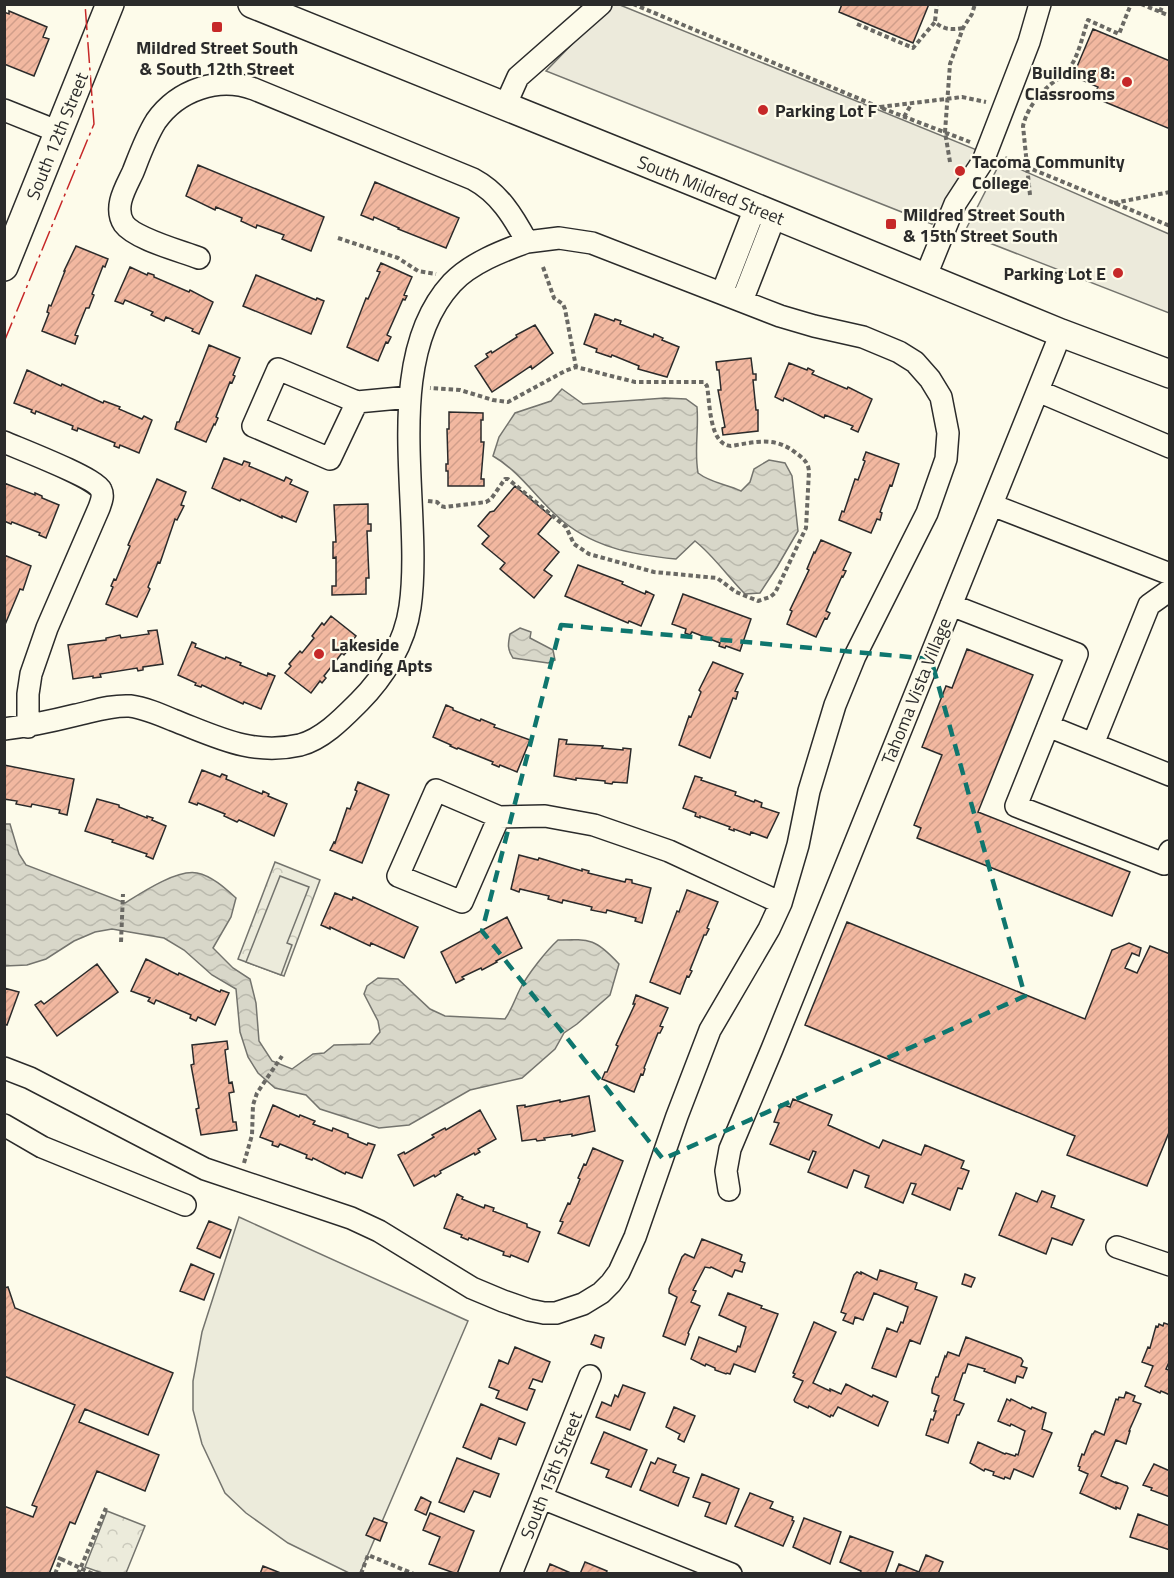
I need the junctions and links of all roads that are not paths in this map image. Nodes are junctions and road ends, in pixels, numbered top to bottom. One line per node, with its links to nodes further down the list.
1 (110, 4): 7 (main road, South 12th Street)
2 (252, 4): 5 (main road, South Mildred Street)
3 (601, 4): 5 (street)
4 (1040, 4): 14 (street)
5 (505, 106): 8 (main road, South Mildred Street)
6 (4, 110): 7 (street)
7 (59, 132): 11 (main road, South 12th Street)
8 (765, 212): 12 (street); 13 (street); 14 (main road, South Mildred Street)
9 (527, 242): 10 (street); 15 (street); 20 (street)
10 (199, 258)
11 (4, 267)
12 (732, 268): 13 (street); 15 (street)
13 (752, 276): 16 (street)
14 (925, 278): 17 (main road, South Mildred Street)
15 (722, 293): 16 (street)
16 (742, 301): 35 (street)
17 (1061, 333): 18 (main road, South Mildred Street); 19 (street, Tahoma Vista Village)
18 (1170, 374)
19 (1038, 391): 23 (street); 24 (street, Tahoma Vista Village)
20 (411, 392): 21 (street); 29 (street)
21 (357, 402): 21 (street)
22 (4, 442): 29 (street)
23 (1170, 447)
24 (992, 505): 25 (street); 27 (street, Tahoma Vista Village)
25 (1170, 574)
26 (1170, 590): 31 (street)
27 (951, 604): 28 (street); 38 (street, Tahoma Vista Village)
28 (1048, 726): 31 (street); 34 (street)
29 (28, 727): 30 (street)
30 (4, 729)
31 (1093, 744): 32 (street)
32 (1170, 775)
33 (499, 817): 33 (street); 35 (street)
34 (1170, 852)
35 (781, 903): 36 (street)
36 (4, 1068)
37 (4, 1125): 39 (street)
38 (729, 1190)
39 (185, 1205)
40 (1116, 1247): 41 (street)
41 (1170, 1265)
42 (590, 1376): 43 (street, South 15th Street)
43 (542, 1498): 44 (street, South 15th Street); 45 (street)
44 (511, 1574)
45 (731, 1574)

